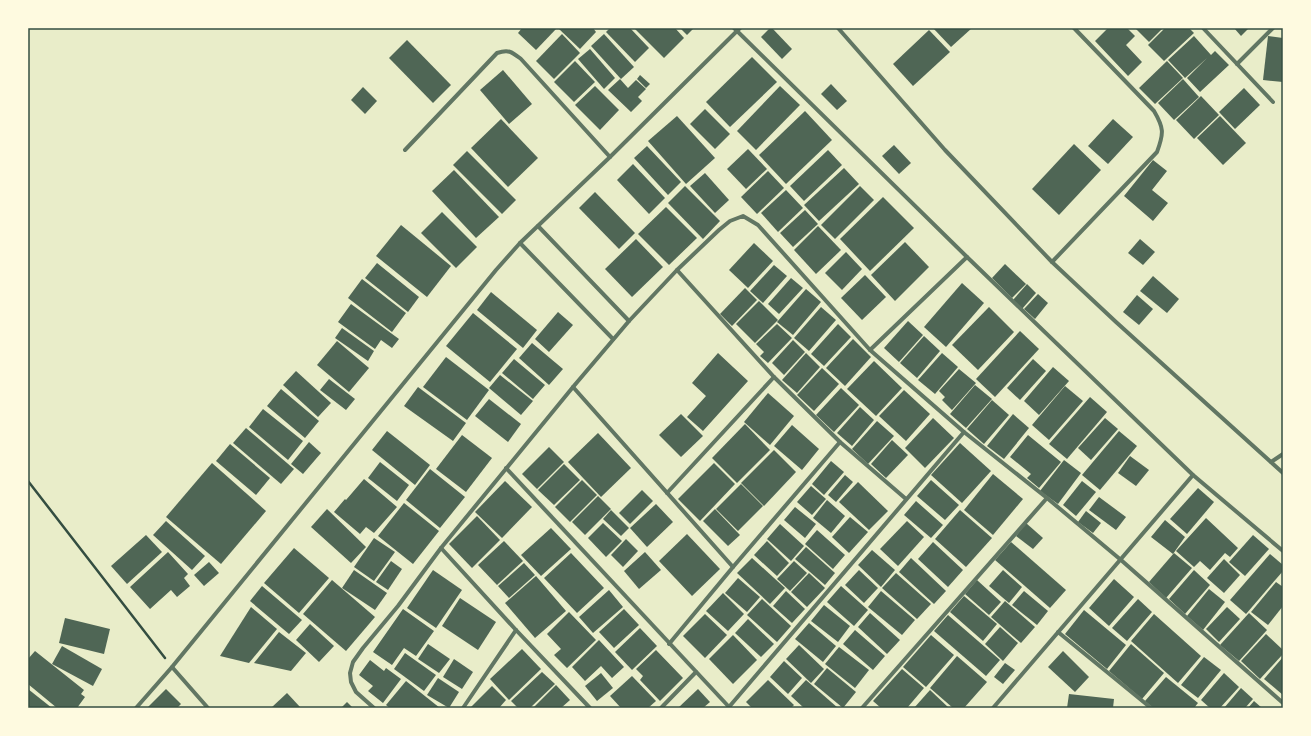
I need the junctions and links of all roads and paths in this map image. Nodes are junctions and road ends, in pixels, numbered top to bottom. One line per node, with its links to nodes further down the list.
1 (838, 28): 13 (street)
2 (1074, 28): 13 (street)
3 (1203, 28): 6 (street)
4 (1273, 28): 6 (street)
5 (737, 29): 9 (street); 12 (street)
6 (1237, 64): 7 (street)
7 (1273, 102)
8 (405, 150): 9 (street)
9 (610, 157): 10 (street)
10 (538, 226): 11 (street); 15 (street)
11 (520, 243): 16 (street); 38 (street)
12 (967, 257): 17 (street); 26 (street)
13 (1052, 262): 23 (street)
14 (677, 270): 15 (street); 17 (street); 18 (street)
15 (629, 321): 16 (street)
16 (613, 339): 19 (street)
17 (870, 350): 20 (street)
18 (774, 376): 21 (street); 28 (street)
19 (573, 387): 24 (street); 28 (street)
20 (964, 432): 29 (street); 30 (street)
21 (840, 442): 30 (street); 34 (street)
22 (1283, 454): 23 (street)
23 (1272, 462): 25 (street)
24 (506, 468): 31 (street); 37 (street)
25 (1283, 473)
26 (1193, 475): 32 (street); 33 (street)
27 (28, 482): 38 (path)
28 (666, 493): 34 (street)
29 (1047, 498): 33 (street); 48 (street)
30 (906, 499): 41 (street)
31 (441, 548): 35 (street); 44 (street)
32 (1283, 551)
33 (1120, 560): 36 (street); 40 (street)
34 (733, 567): 37 (street)
35 (516, 630): 45 (street); 46 (street)
36 (1058, 632): 49 (street); 50 (street)
37 (669, 644): 39 (street)
38 (172, 667): 42 (street); 43 (street)
39 (696, 672): 41 (street); 47 (street)
40 (1283, 703)
41 (730, 707)
42 (136, 708)
43 (208, 708)
44 (374, 708)
45 (463, 708)
46 (590, 708)
47 (661, 708)
48 (862, 708)
49 (993, 708)
50 (1151, 708)

